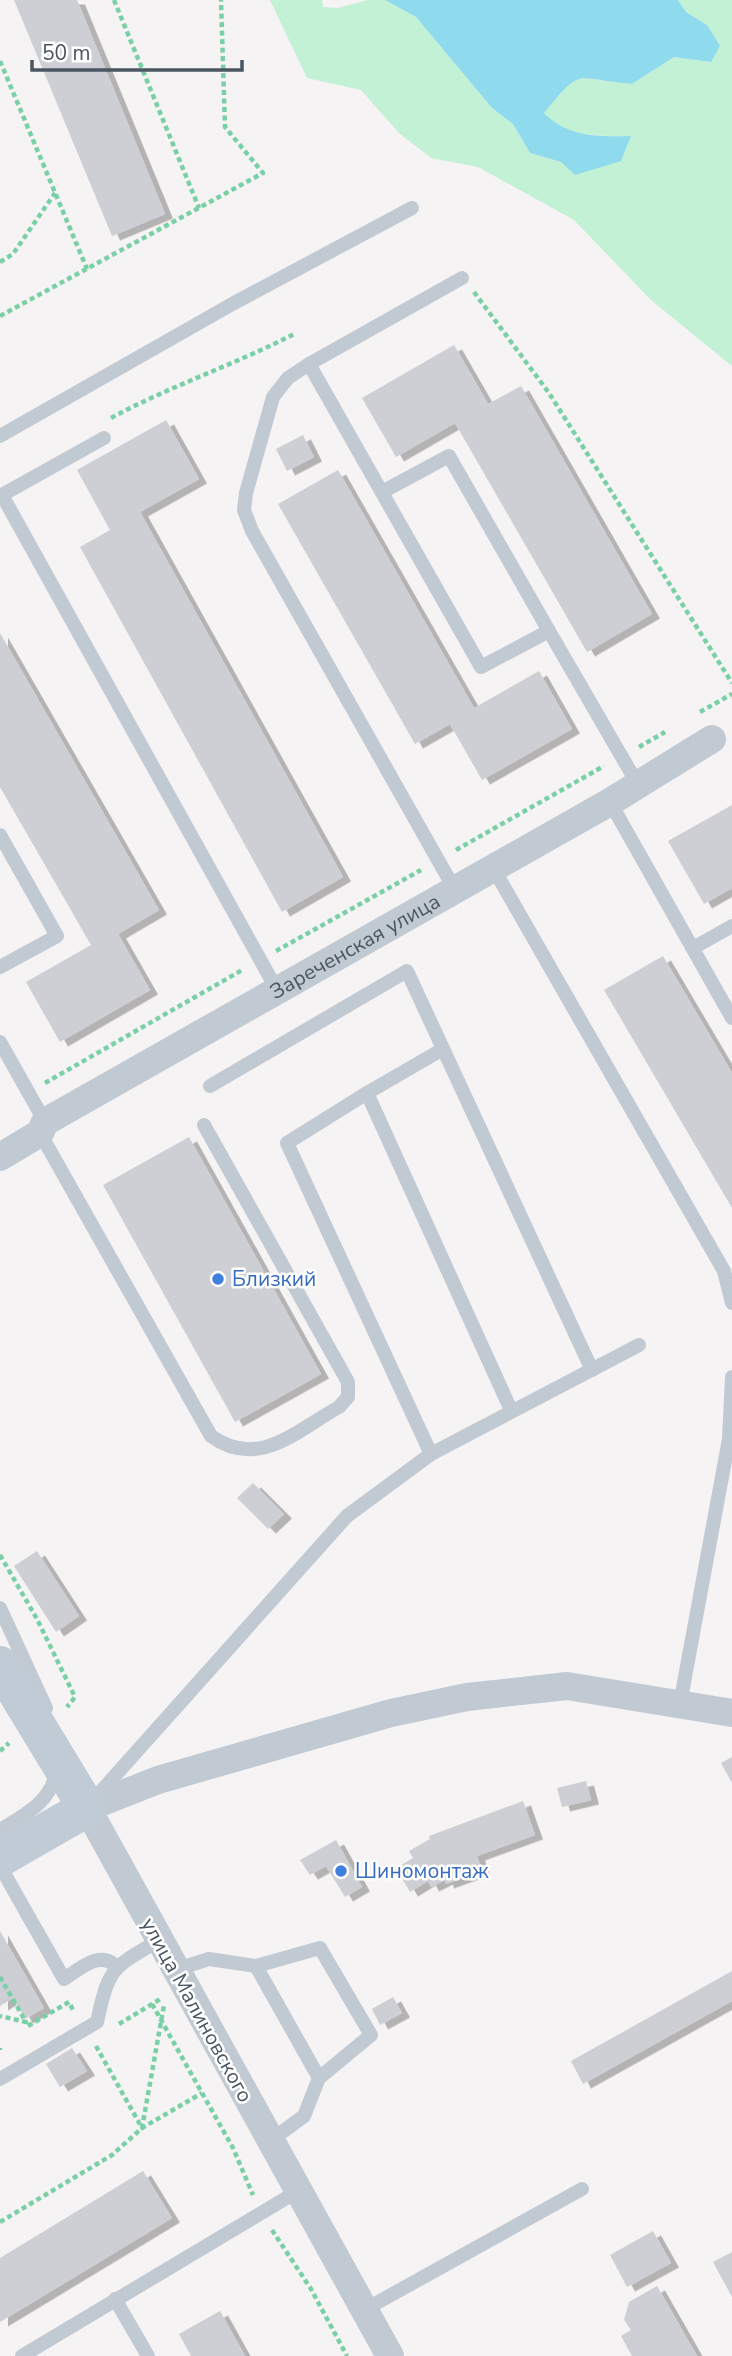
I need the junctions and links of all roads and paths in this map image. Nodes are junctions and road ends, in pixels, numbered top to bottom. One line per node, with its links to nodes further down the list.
1 (114, 0): 5 (path)
2 (221, 0): 5 (path)
3 (0, 61): 4 (path)
4 (55, 193): 7 (path); 8 (path)
5 (200, 208): 8 (path)
6 (412, 208): 14 (lane)
7 (0, 262)
8 (87, 269): 10 (path)
9 (462, 278): 12 (lane); 18 (path)
10 (0, 316)
11 (294, 334): 13 (path)
12 (309, 364): 16 (lane); 27 (lane)
13 (108, 420)
14 (0, 436)
15 (104, 438): 32 (lane)
16 (382, 492): 17 (lane); 17 (lane)
17 (548, 631): 23 (lane)
18 (732, 683)
19 (732, 694): 20 (path)
20 (688, 719)
21 (677, 725): 23 (path)
22 (712, 738): 24 (street, Зареченская улица)
23 (622, 756): 24 (lane); 27 (path)
24 (637, 783): 25 (street, Зареченская улица)
25 (610, 802): 28 (street, Зареченская улица); 31 (lane)
26 (0, 835): 33 (lane)
27 (438, 860): 29 (lane); 32 (path)
28 (492, 866): 29 (street, Зареченская улица); 44 (lane)
29 (456, 890): 34 (street, Зареченская улица)
30 (732, 926): 31 (lane)
31 (693, 948): 35 (lane)
32 (261, 960): 34 (lane); 40 (path)
33 (0, 967)
34 (276, 990): 42 (street, Зареченская улица)
35 (732, 1018)
36 (0, 1042): 40 (lane)
37 (443, 1049): 38 (lane); 39 (lane); 46 (lane)
38 (210, 1086)
39 (367, 1093): 48 (lane); 50 (lane)
40 (30, 1096): 42 (lane)
41 (204, 1125): 42 (lane)
42 (42, 1128): 43 (street, Зареченская улица)
43 (0, 1157)
44 (732, 1303)
45 (639, 1345): 46 (lane)
46 (592, 1370): 48 (lane)
47 (732, 1377): 49 (lane)
48 (511, 1410): 50 (lane)
49 (731, 1438): 54 (lane)
50 (431, 1454): 58 (lane)
51 (0, 1555): 55 (path)
52 (0, 1608): 57 (lane)
53 (0, 1665): 57 (street, улица Малиновского)
54 (680, 1704): 56 (street); 58 (street)
55 (64, 1710)
56 (732, 1713)
57 (58, 1762): 58 (street, улица Малиновского); 59 (lane)
58 (87, 1808): 60 (street); 62 (street, улица Малиновского)
59 (0, 1830)
60 (0, 1858)
61 (0, 1866): 63 (lane)
62 (158, 1941): 63 (lane); 65 (street, улица Малиновского)
63 (116, 1966): 75 (lane)
64 (256, 1966): 65 (lane); 74 (lane); 74 (lane)
65 (174, 1970): 78 (street, улица Малиновского)
66 (0, 1977): 69 (path)
67 (152, 2004): 70 (path); 70 (path); 71 (path)
68 (76, 2015): 72 (path)
69 (0, 2016)
70 (161, 2021): 76 (path); 77 (path)
71 (116, 2025)
72 (28, 2026)
73 (93, 2039): 77 (path)
74 (319, 2078): 78 (lane)
75 (0, 2079)
76 (202, 2094): 77 (path); 81 (path)
77 (142, 2128): 82 (path)
78 (270, 2141): 80 (street, улица Малиновского)
79 (582, 2189): 84 (lane)
80 (298, 2191): 81 (lane); 84 (street, улица Малиновского)
81 (261, 2213): 83 (lane); 89 (path)
82 (0, 2222)
83 (116, 2299): 85 (lane); 86 (lane)
84 (364, 2310): 90 (street, улица Малиновского)
85 (139, 2341): 87 (lane); 88 (lane)
86 (22, 2356)
87 (135, 2356)
88 (148, 2356)
89 (347, 2356)
90 (390, 2356)

